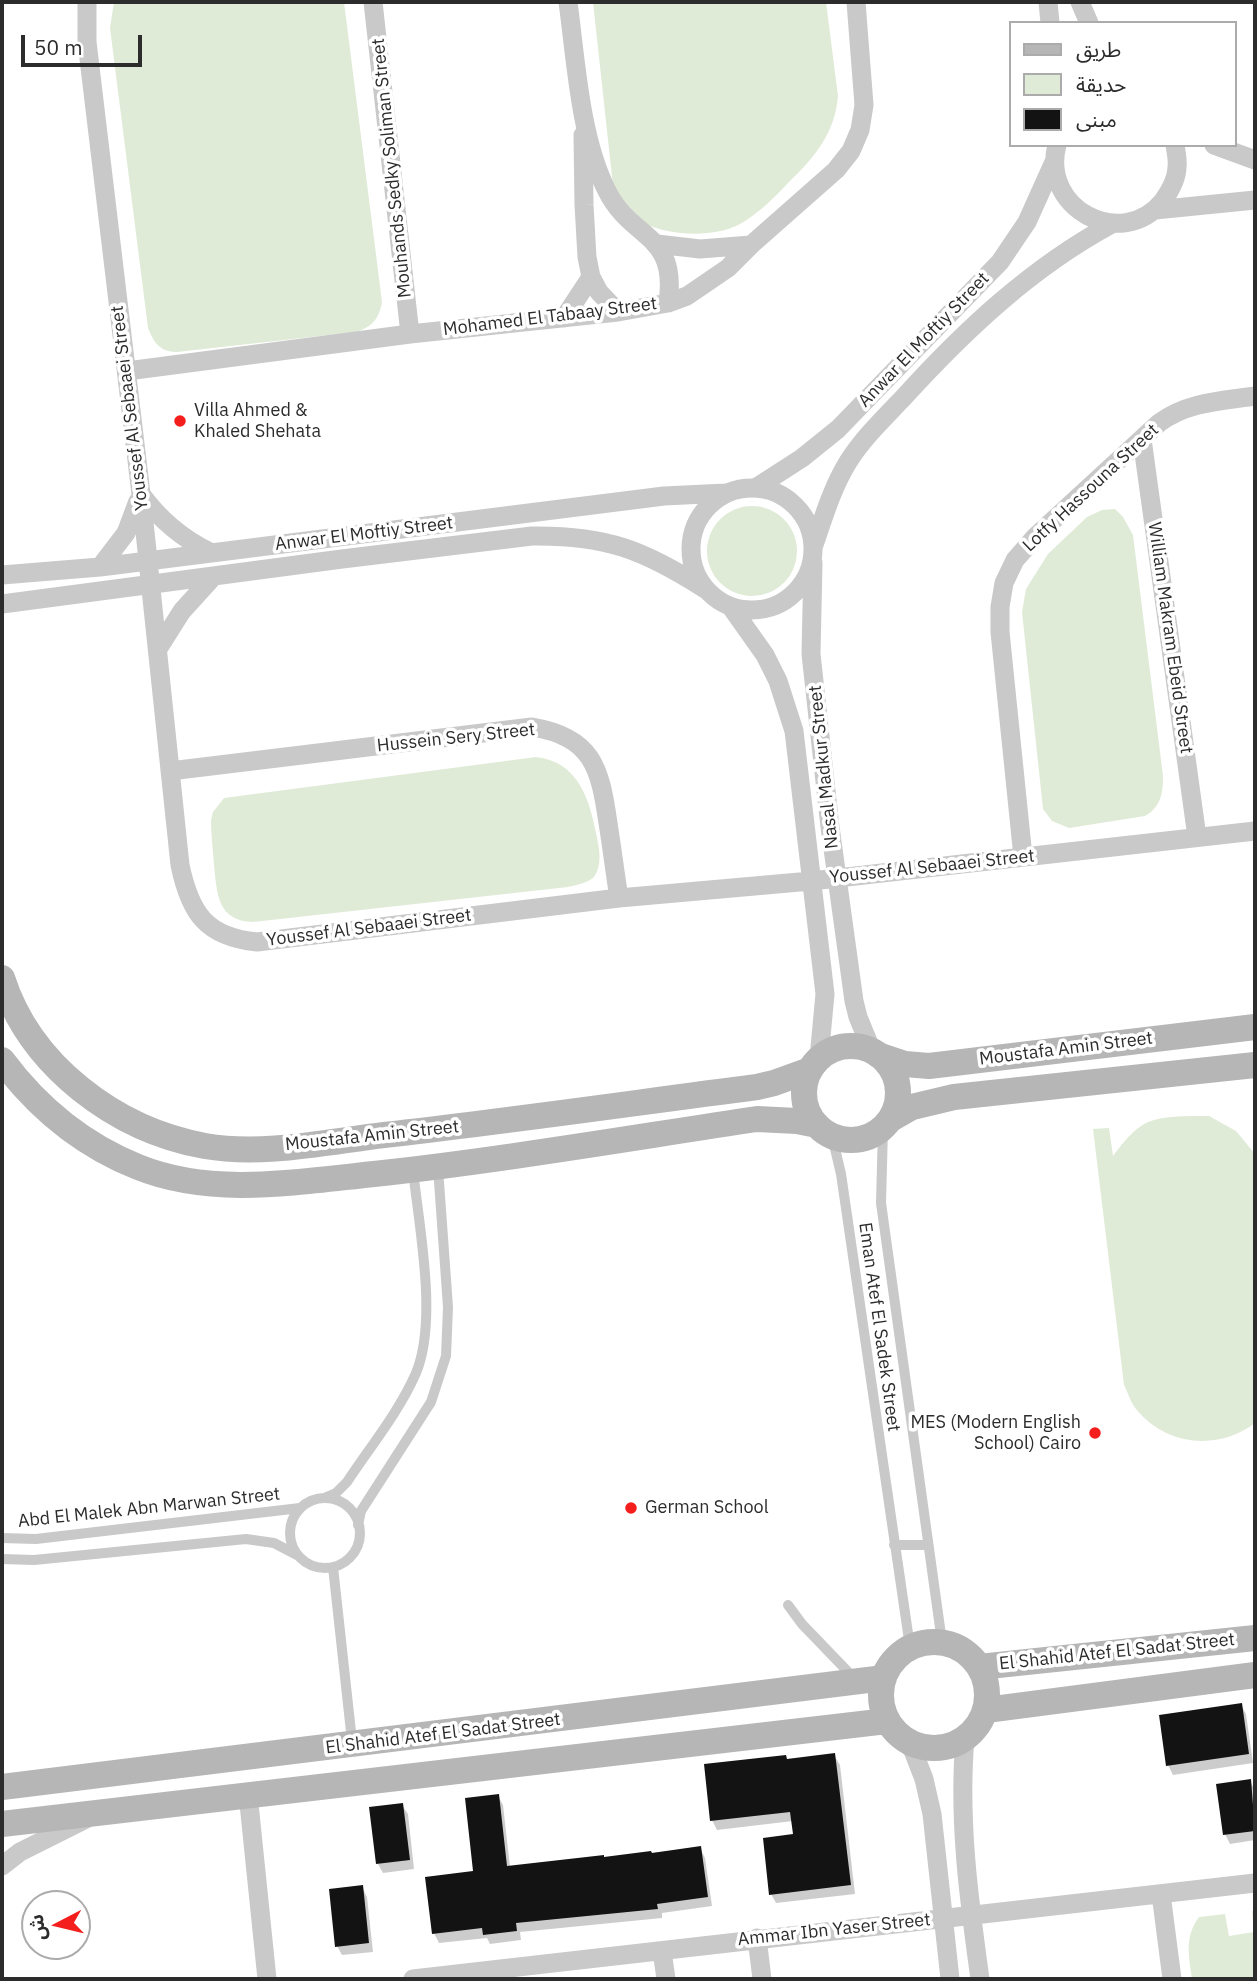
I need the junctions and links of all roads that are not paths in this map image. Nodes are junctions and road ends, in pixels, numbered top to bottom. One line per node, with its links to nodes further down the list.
1 (86, 2): 24 (street, Youssef Al Sebaaei Street)
2 (373, 2): 23 (street, Mouhands Sedky Soliman Street)
3 (568, 2): 9 (street)
4 (856, 2): 18 (street, Mohamed El Tabaay Street)
5 (1048, 2): 7 (street)
6 (1080, 2): 8 (street)
7 (1050, 21)
8 (1089, 21)
9 (584, 120): 17 (street); 19 (street)
10 (1175, 147): 15 (street)
11 (1219, 147): 13 (street)
12 (1055, 154): 16 (street); 27 (street, Anwar El Moftiy Street)
13 (1255, 160)
14 (1255, 200): 15 (street)
15 (1155, 210): 16 (street, Anwar El Moftiy Street)
16 (1112, 224): 31 (street, Anwar El Moftiy Street)
17 (657, 244): 18 (street); 20 (street)
18 (751, 245): 20 (street, Mohamed El Tabaay Street)
19 (591, 277): 21 (street); 22 (street)
20 (668, 303): 21 (street, Mohamed El Tabaay Street)
21 (618, 312): 22 (street, Mohamed El Tabaay Street)
22 (564, 318): 23 (street, Mohamed El Tabaay Street)
23 (410, 334): 24 (street, Mohamed El Tabaay Street)
24 (127, 371): 29 (street, Youssef Al Sebaaei Street)
25 (1255, 396): 26 (street, Lotfy Hassouna Street)
26 (1142, 439): 43 (street, William Makram Ebeid Street); 44 (street, Lotfy Hassouna Street)
27 (757, 487): 28 (street); 31 (street)
28 (726, 493): 30 (street, Anwar El Moftiy Street); 37 (street)
29 (141, 494): 30 (street); 32 (street, Youssef Al Sebaaei Street); 33 (street)
30 (211, 552): 32 (street, Anwar El Moftiy Street)
31 (813, 554): 39 (street); 45 (street, Nasal Madkur Street)
32 (148, 561): 33 (street, Anwar El Moftiy Street); 36 (street, Youssef Al Sebaaei Street)
33 (100, 567): 34 (street, Anwar El Moftiy Street)
34 (2, 575)
35 (212, 578): 36 (street, Anwar El Moftiy Street); 37 (street, Anwar El Moftiy Street); 40 (street)
36 (150, 585): 38 (street, Anwar El Moftiy Street); 40 (street, Youssef Al Sebaaei Street)
37 (705, 589): 39 (street)
38 (2, 604)
39 (731, 607): 46 (street, Nasal Madkur Street)
40 (158, 649): 41 (street, Youssef Al Sebaaei Street)
41 (170, 771): 47 (street, Hussein Sery Street); 47 (street, Youssef Al Sebaaei Street)
42 (1255, 831): 43 (street, Youssef Al Sebaaei Street)
43 (1197, 837): 44 (street, Youssef Al Sebaaei Street)
44 (1023, 857): 45 (street, Youssef Al Sebaaei Street)
45 (837, 877): 46 (street, Youssef Al Sebaaei Street); 50 (street, Nasal Madkur Street)
46 (811, 881): 47 (street, Youssef Al Sebaaei Street); 52 (street, Nasal Madkur Street)
47 (619, 898)
48 (2, 978): 56 (street, Moustafa Amin Street)
49 (1255, 1027): 50 (street, Moustafa Amin Street)
50 (875, 1053): 52 (street); 54 (street)
51 (2, 1060): 57 (street, Moustafa Amin Street)
52 (815, 1064): 55 (street); 56 (street, Moustafa Amin Street)
53 (1255, 1065): 54 (street, Moustafa Amin Street)
54 (887, 1123): 55 (street); 63 (lane, Eman Atef El Sadek Street)
55 (824, 1130): 57 (street, Moustafa Amin Street); 62 (lane, Eman Atef El Sadek Street)
56 (421, 1132): 57 (street)
57 (426, 1168): 58 (lane, Abd El Malek Abn Marwan Street); 60 (lane)
58 (324, 1498): 59 (lane, Abd El Malek Abn Marwan Street); 60 (lane)
59 (300, 1508): 61 (lane, Abd El Malek Abn Marwan Street); 64 (lane, Abd El Malek Abn Marwan Street)
60 (358, 1525): 66 (lane)
61 (2, 1538)
62 (894, 1545): 63 (lane); 70 (lane, Eman Atef El Sadek Street)
63 (928, 1545): 69 (lane, Eman Atef El Sadek Street)
64 (298, 1555): 65 (lane); 66 (lane)
65 (2, 1559)
66 (333, 1567): 78 (lane)
67 (788, 1605): 73 (lane)
68 (1255, 1638): 71 (street, El Shahid Atef El Sadat Street)
69 (942, 1642): 70 (street); 71 (street)
70 (910, 1647): 73 (street)
71 (979, 1667): 74 (street)
72 (1255, 1675): 74 (street)
73 (871, 1680): 75 (street); 78 (street, El Shahid Atef El Sadat Street)
74 (986, 1710): 76 (street)
75 (887, 1721): 77 (street); 82 (street, El Shahid Atef El Sadat Street)
76 (965, 1739): 77 (street); 89 (street)
77 (910, 1743): 90 (street)
78 (352, 1745): 79 (street, El Shahid Atef El Sadat Street)
79 (279, 1753): 80 (street, El Shahid Atef El Sadat Street); 82 (street)
80 (245, 1758): 81 (street, El Shahid Atef El Sadat Street); 83 (street)
81 (2, 1787)
82 (283, 1790): 83 (street, El Shahid Atef El Sadat Street)
83 (248, 1794): 84 (street, El Shahid Atef El Sadat Street); 94 (street)
84 (101, 1811): 85 (street, El Shahid Atef El Sadat Street); 86 (street, El Shahid Atef El Sadat Street)
85 (2, 1824)
86 (2, 1866)
87 (1255, 1883): 88 (street, Ammar Ibn Yaser Street)
88 (1161, 1894): 89 (street, Ammar Ibn Yaser Street); 100 (street)
89 (971, 1915): 90 (street, Ammar Ibn Yaser Street); 99 (street)
90 (942, 1919): 91 (street, Ammar Ibn Yaser Street); 98 (street)
91 (757, 1938): 92 (street, Ammar Ibn Yaser Street); 97 (street)
92 (662, 1951): 93 (street, Ammar Ibn Yaser Street); 96 (street)
93 (471, 1976): 95 (street, Ammar Ibn Yaser Street)
94 (267, 1979)
95 (413, 1979)
96 (666, 1979)
97 (762, 1979)
98 (950, 1979)
99 (980, 1979)
100 (1172, 1979)

